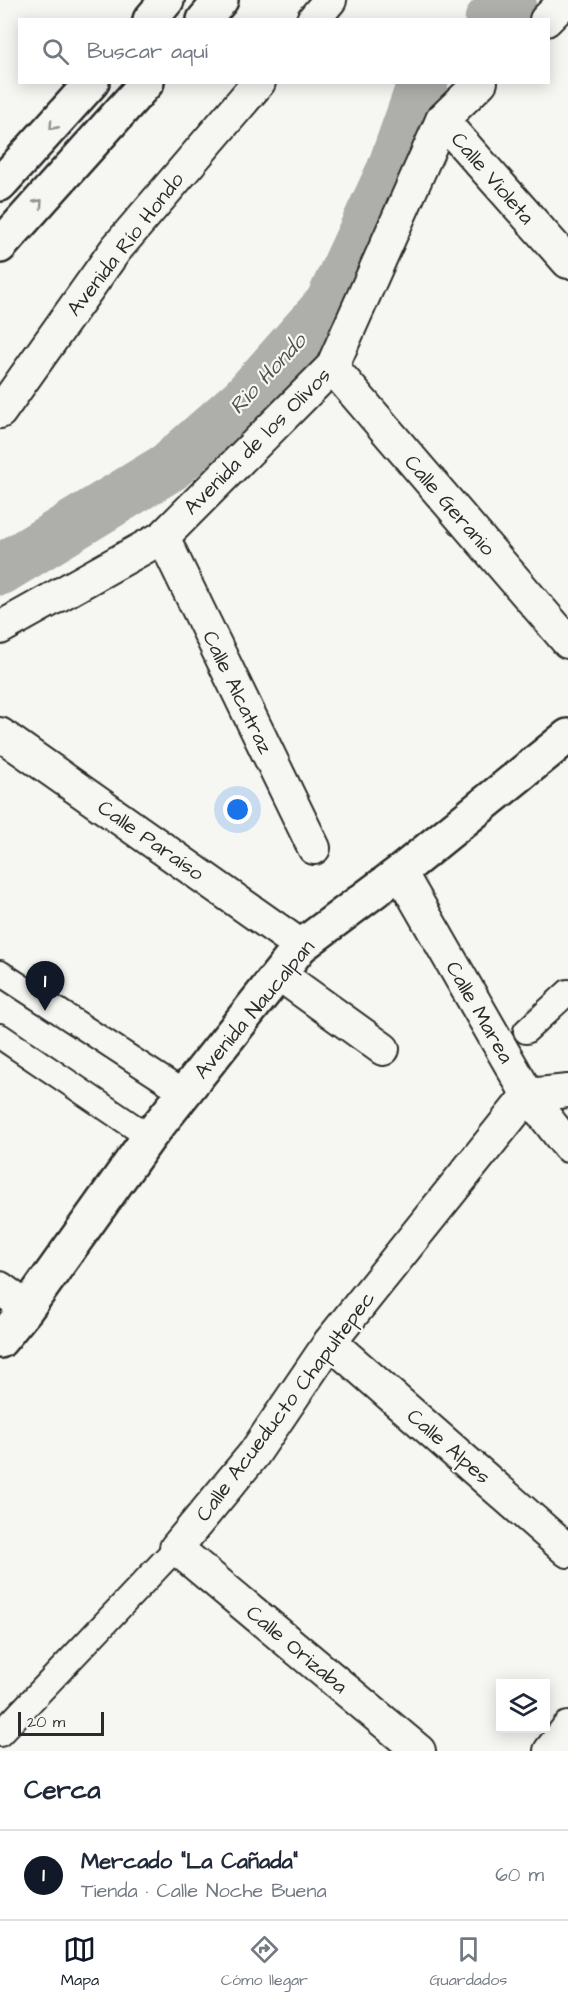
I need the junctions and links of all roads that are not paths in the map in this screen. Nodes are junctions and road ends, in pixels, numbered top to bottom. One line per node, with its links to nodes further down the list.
1 (167, 0): 5 (main road)
2 (222, 0): 6 (main road)
3 (330, 0): 7 (street)
4 (566, 0): 8 (street)
5 (152, 18)
6 (206, 18)
7 (316, 18)
8 (548, 18)
9 (90, 84): 14 (main road, one-way to 14)
10 (145, 84): 15 (main road, one-way to 10)
11 (257, 84): 18 (street, Avenida Río Hondo)
12 (479, 84): 13 (street, Avenida de los Olivos)
13 (442, 120): 16 (street, Calle Violeta); 17 (street, Avenida de los Olivos)
14 (0, 184)
15 (0, 246)
16 (568, 262)
17 (332, 367): 19 (street, Avenida de los Olivos); 21 (street, Calle Geranio)
18 (0, 412)
19 (163, 537): 20 (street, Avenida de los Olivos); 24 (street, Calle Alcatraz)
20 (0, 628)
21 (568, 642)
22 (0, 734): 26 (street, Calle Paraíso)
23 (568, 736): 25 (main road, Avenida Naucalpan)
24 (314, 848)
25 (400, 872): 26 (main road, Avenida Naucalpan); 35 (street, Calle Marea)
26 (301, 946): 28 (main road, Avenida Naucalpan)
27 (0, 973): 34 (street)
28 (279, 974): 32 (street); 34 (main road, Avenida Naucalpan)
29 (568, 992): 30 (street)
30 (526, 1031)
31 (0, 1036): 36 (street)
32 (383, 1049)
33 (568, 1091): 35 (street)
34 (184, 1093): 36 (main road, Avenida Naucalpan)
35 (528, 1095): 37 (street, Calle Marea); 41 (street, Calle Acueducto Chapultepec)
36 (149, 1137): 39 (main road, Avenida Naucalpan)
37 (568, 1146)
38 (0, 1288): 39 (street)
39 (27, 1308): 40 (main road, Avenida Naucalpan)
40 (0, 1341)
41 (330, 1342): 42 (street, Calle Acueducto Chapultepec); 43 (street, Calle Alpes)
42 (176, 1548): 45 (street, Calle Acueducto Chapultepec); 46 (street, Calle Orizaba)
43 (568, 1551)
44 (568, 1728): 47 (street)
45 (0, 1734)
46 (418, 1751)
47 (550, 1751)

